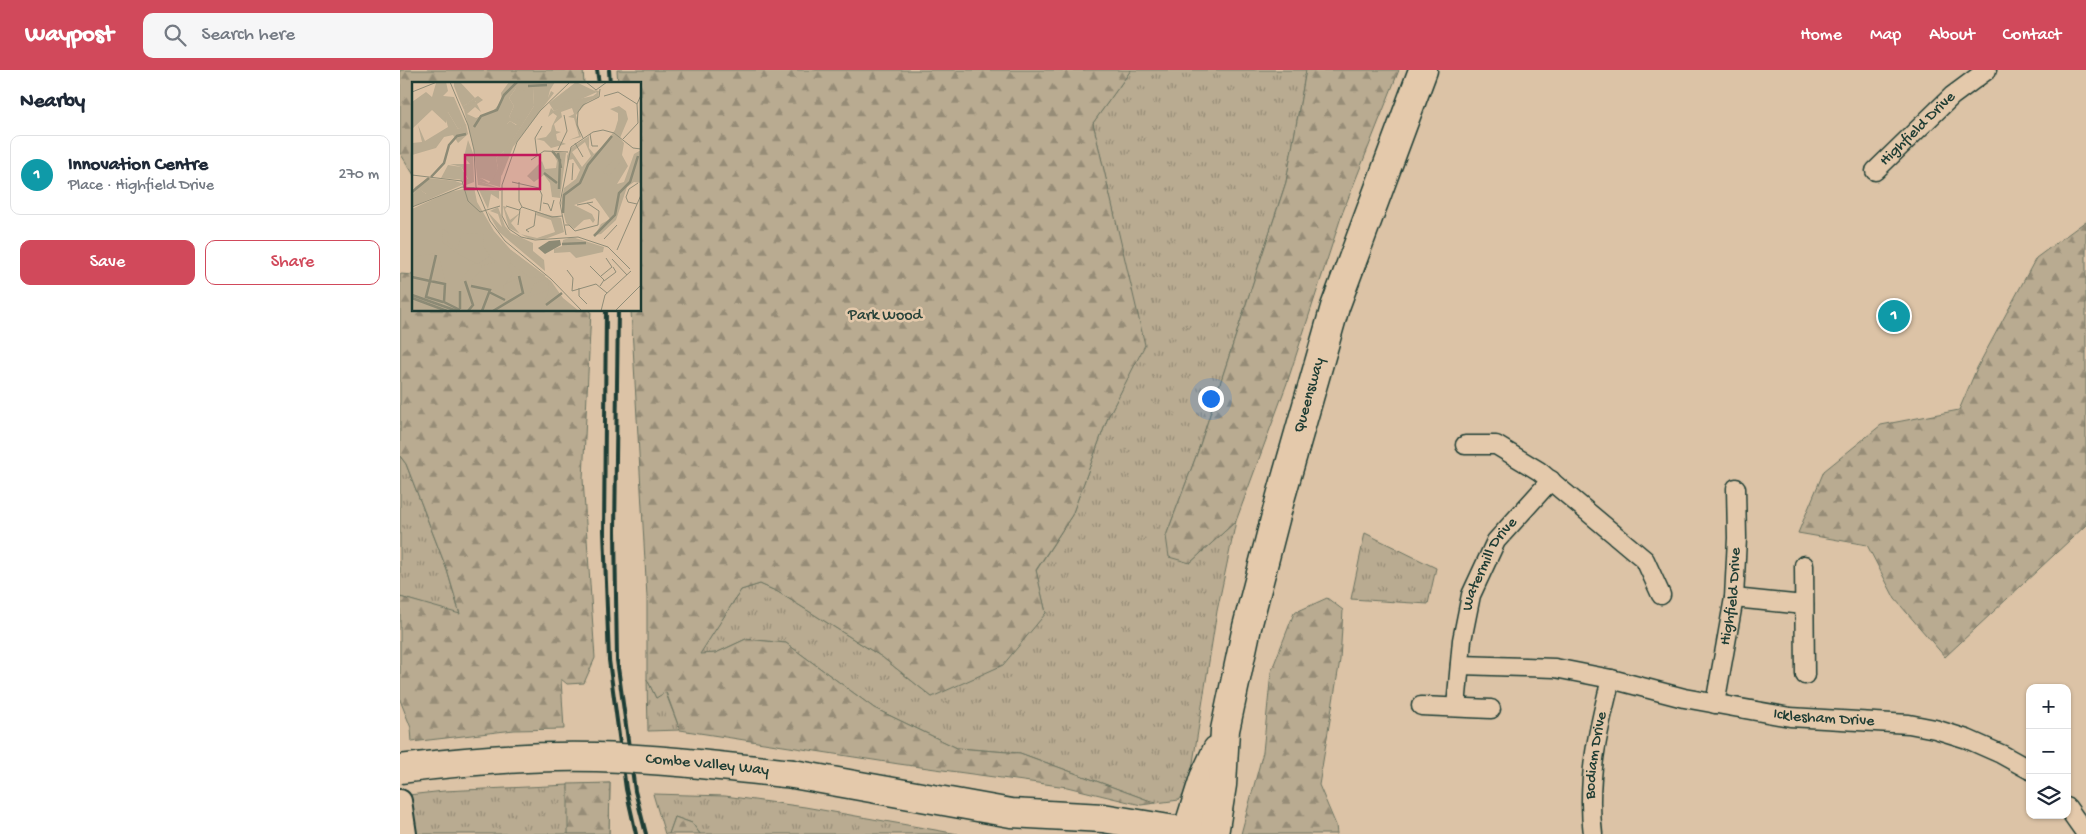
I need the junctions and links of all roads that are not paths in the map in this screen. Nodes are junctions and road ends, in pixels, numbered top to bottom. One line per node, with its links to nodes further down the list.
1 (1423, 70): 18 (main road, Queensway)
2 (1987, 70): 3 (street, Highfield Drive)
3 (1875, 171)
4 (1465, 445): 5 (street)
5 (1551, 480): 8 (street); 11 (street, Watermill Drive)
6 (1736, 488): 9 (street, Highfield Drive)
7 (1804, 565): 10 (street)
8 (1660, 595)
9 (1734, 598): 10 (street); 14 (street, Highfield Drive)
10 (1804, 605): 12 (street)
11 (1460, 665): 13 (street); 16 (street, Watermill Drive)
12 (1810, 665)
13 (1611, 679): 14 (street, Icklesham Drive); 29 (street, Bodiam Drive)
14 (1715, 704): 19 (street, Icklesham Drive)
15 (1421, 706): 16 (street)
16 (1456, 707): 17 (street)
17 (1491, 709)
18 (1225, 730): 24 (main road, Queensway); 28 (main road, Queensway)
19 (2026, 768)
20 (400, 769): 22 (main road, Combe Valley Way, bridge)
21 (400, 801): 26 (street)
22 (1011, 813): 24 (main road, Combe Valley Way); 27 (main road, Combe Valley Way)
23 (2071, 814): 25 (street)
24 (1187, 832)
25 (2085, 833)
26 (405, 834)
27 (1072, 834)
28 (1214, 834)
29 (1593, 834)

